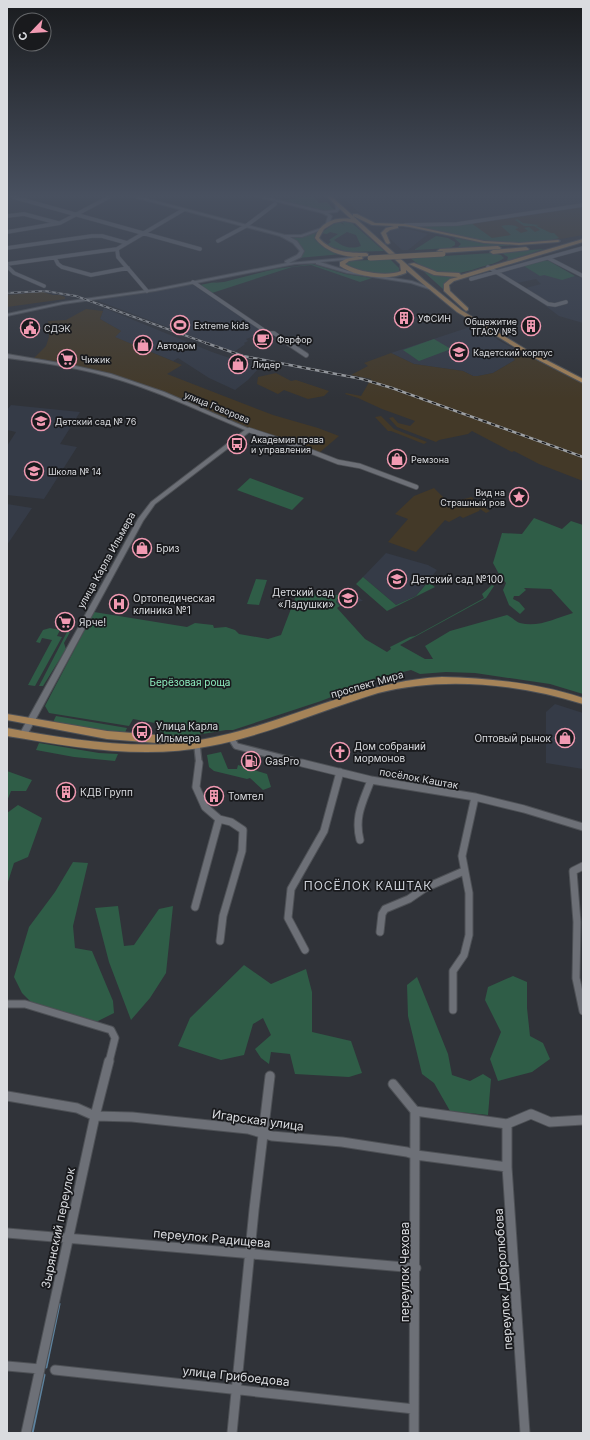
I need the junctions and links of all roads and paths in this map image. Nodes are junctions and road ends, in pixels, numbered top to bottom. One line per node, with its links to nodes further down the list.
1 (58, 264): 15 (street)
2 (125, 264): 15 (street)
3 (277, 264): 19 (main road)
4 (294, 264): 19 (main road)
5 (322, 264): 21 (main road)
6 (343, 264): 7 (main road)
7 (403, 264): 21 (main road)
8 (412, 264): 14 (main road); 24 (main road)
9 (497, 264): 14 (main road)
10 (499, 264): 14 (main road)
11 (525, 264): 16 (street)
12 (560, 264): 17 (street)
13 (7, 265): 20 (street)
14 (489, 267): 16 (street); 24 (main road)
15 (128, 268): 22 (street)
16 (496, 272): 18 (street); 23 (street)
17 (583, 276)
18 (471, 279)
19 (193, 282): 22 (main road); 26 (street)
20 (44, 286)
21 (432, 289): 29 (main road)
22 (147, 291): 25 (main road)
23 (566, 302)
24 (466, 309): 28 (main road)
25 (7, 315)
26 (306, 355)
27 (7, 356): 30 (main road, улица Говорова)
28 (583, 375)
29 (583, 381)
30 (249, 430): 31 (street, улица Говорова); 34 (main road, улица Карла Ильмера)
31 (416, 487)
32 (583, 701): 37 (main road, проспект Мира)
33 (7, 718): 34 (main road, проспект Мира)
34 (30, 721): 36 (main road, улица Карла Ильмера); 38 (main road, проспект Мира)
35 (7, 732): 36 (main road, проспект Мира)
36 (23, 735): 39 (main road, проспект Мира)
37 (231, 738): 38 (main road, проспект Мира); 40 (street, посёлок Каштак)
38 (208, 743): 39 (main road, проспект Мира)
39 (197, 745): 43 (street)
40 (340, 772): 41 (street, посёлок Каштак); 51 (street)
41 (370, 780): 42 (street, посёлок Каштак); 45 (street)
42 (475, 797): 44 (street, посёлок Каштак); 47 (street)
43 (219, 819): 48 (street); 50 (street)
44 (583, 827)
45 (360, 840)
46 (583, 866): 54 (street)
47 (464, 871): 49 (street); 53 (street)
48 (195, 907)
49 (380, 932)
50 (220, 941)
51 (305, 950)
52 (7, 1004): 59 (street, Зырянский переулок)
53 (453, 1010)
54 (583, 1011)
55 (270, 1076): 62 (street)
56 (393, 1084): 58 (street)
57 (7, 1096): 59 (street, Игарская улица)
58 (415, 1111): 61 (street); 63 (street, переулок Чехова)
59 (95, 1116): 62 (street, Игарская улица); 66 (street, Зырянский переулок)
60 (583, 1120): 61 (street)
61 (507, 1124): 64 (street, переулок Добролюбова)
62 (262, 1132): 63 (street, Игарская улица); 67 (street)
63 (416, 1156): 64 (street, Игарская улица); 68 (street, переулок Чехова)
64 (508, 1167): 77 (street, переулок Добролюбова)
65 (7, 1233): 66 (street, переулок Радищева)
66 (68, 1238): 67 (street, переулок Радищева); 70 (street, Зырянский переулок)
67 (249, 1253): 68 (street, переулок Радищева); 72 (street)
68 (416, 1268): 73 (street, переулок Чехова)
69 (7, 1366): 70 (street)
70 (40, 1369): 74 (street, Зырянский переулок)
71 (56, 1370): 72 (street, улица Грибоедова)
72 (237, 1390): 73 (street, улица Грибоедова); 75 (street)
73 (414, 1409): 76 (street, переулок Чехова)
74 (26, 1433)
75 (232, 1433)
76 (414, 1433)
77 (525, 1433)

